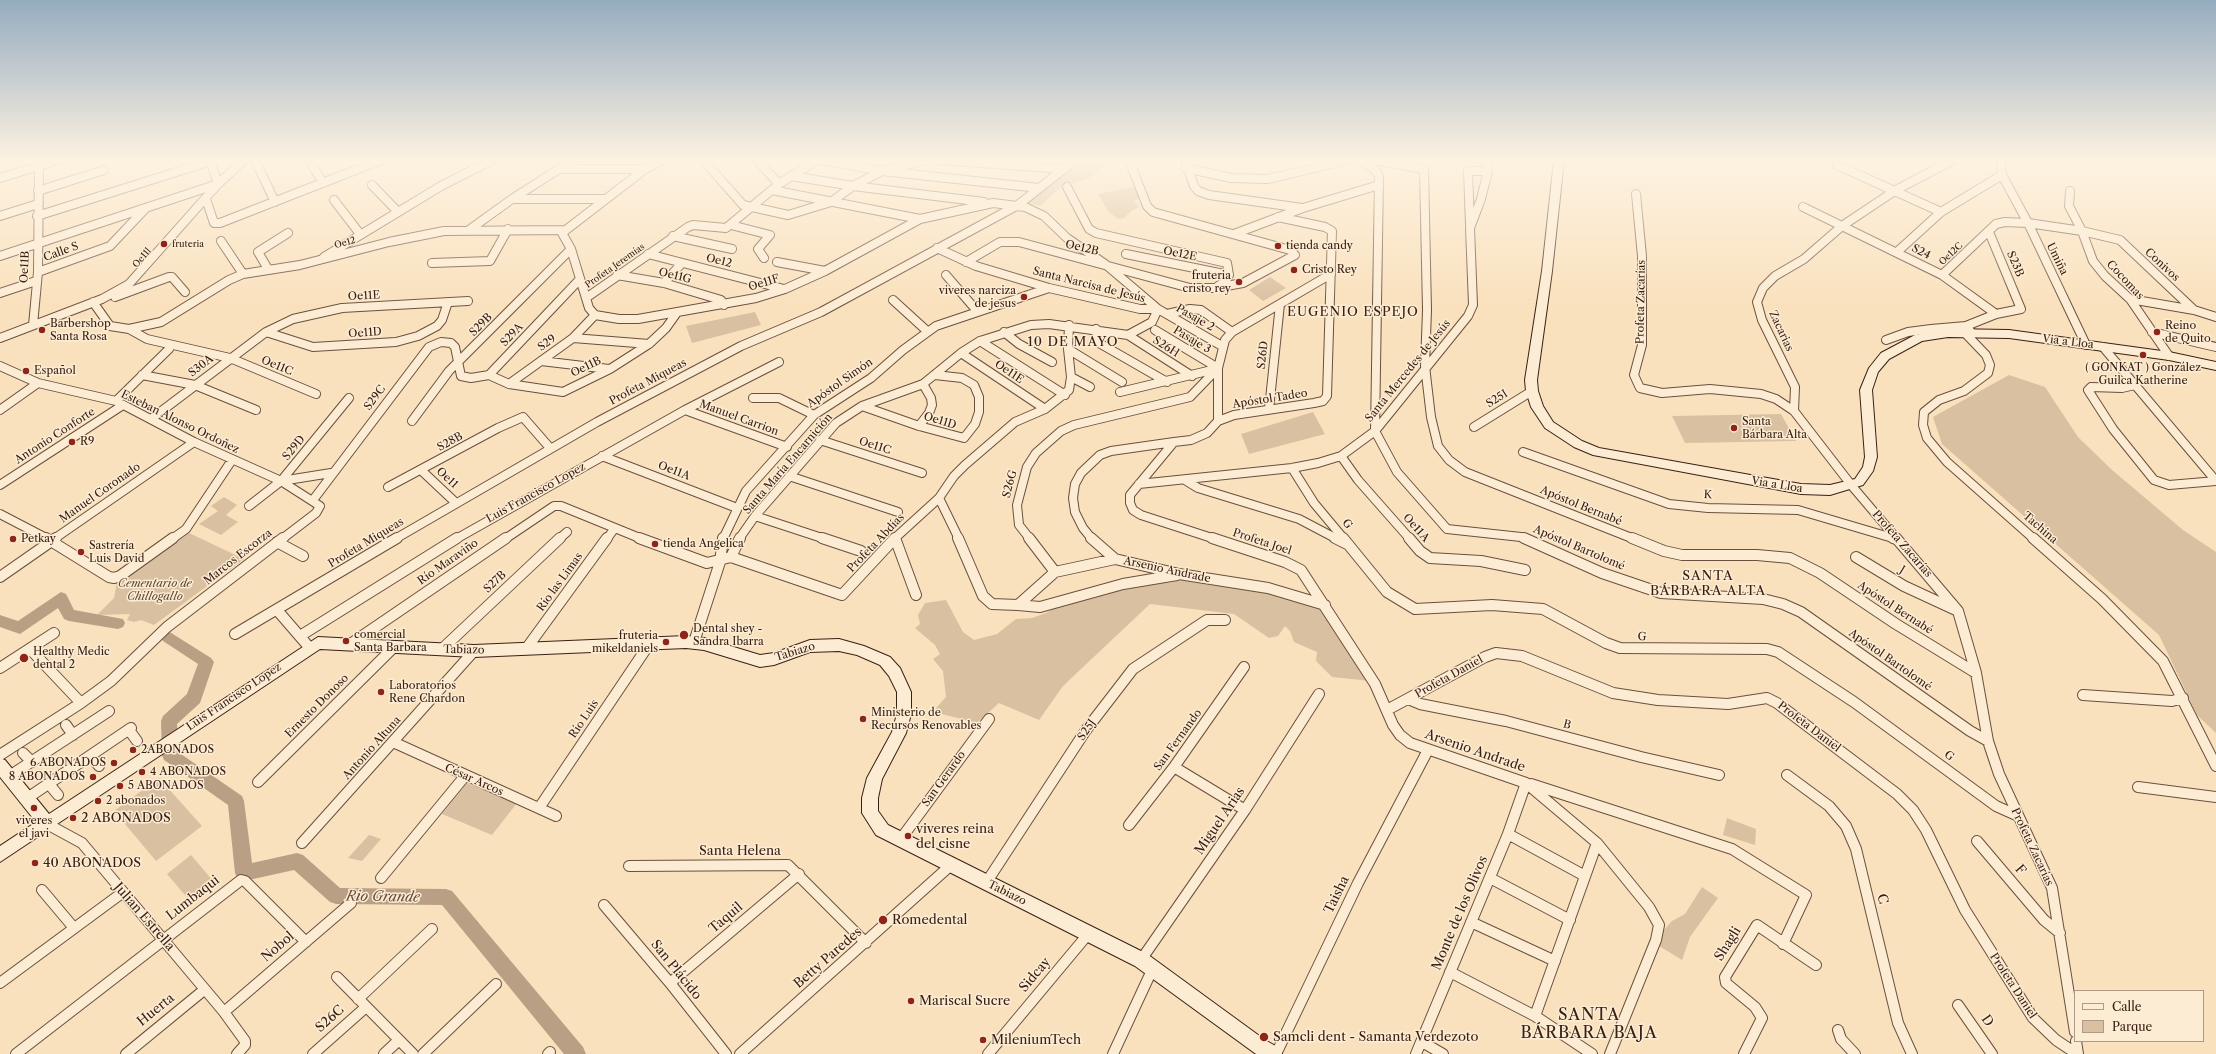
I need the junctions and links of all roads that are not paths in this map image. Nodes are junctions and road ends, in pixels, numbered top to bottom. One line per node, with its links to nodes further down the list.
1 (22, 209): 38 (street)
2 (38, 209): 39 (street, Oe11B)
3 (59, 209): 39 (street)
4 (142, 209): 57 (street)
5 (145, 209): 74 (street, Calle S)
6 (197, 209): 94 (street, Oe11l)
7 (209, 209): 8 (street)
8 (256, 209)
9 (341, 209): 52 (street)
10 (395, 209): 36 (street)
11 (403, 209): 36 (street)
12 (498, 209): 47 (street)
13 (593, 209): 48 (street)
14 (750, 209): 43 (street)
15 (757, 209): 16 (street)
16 (808, 209)
17 (869, 209): 41 (street)
18 (965, 209): 41 (street, Oe11F)
19 (1010, 209): 58 (street, Profeta Miqueas)
20 (1028, 209): 71 (street, Oe11F)
21 (1079, 209): 79 (street)
22 (1149, 209): 53 (street)
23 (1300, 209): 40 (street)
24 (1379, 209): 173 (street, Apóstol Bartolomé)
25 (1425, 209): 136 (street, Apóstol Bernabé)
26 (1469, 209): 45 (street)
27 (1477, 209): 45 (street, Santa Mercedes de Jesús)
28 (1554, 209): 153 (street, Via a Lloa)
29 (1637, 209): 166 (street, Profeta Zacarías)
30 (1807, 209): 44 (street, S24)
31 (1867, 209): 44 (street)
32 (1935, 209): 37 (street)
33 (1946, 209): 37 (street)
34 (2021, 209): 42 (street, Umiña)
35 (2071, 209): 49 (street, Cocomas)
36 (398, 212): 52 (street)
37 (1941, 212): 61 (street)
38 (0, 216)
39 (37, 216): 57 (street, Oe11B)
40 (1278, 217): 53 (street); 76 (street, Apóstol Tadeo)
41 (920, 219): 73 (street, Oe11F)
42 (2028, 223): 49 (street, Oe12C); 50 (street, Oe12C); 122 (street, Umiña)
43 (731, 225): 54 (street, Profeta Jeremías); 65 (street)
44 (1842, 226): 61 (street, S24); 166 (street, Zacarias)
45 (1470, 228): 136 (street, Santa Mercedes de Jesús)
46 (508, 229): 47 (street, Oe12); 48 (street, Oe12); 69 (street)
47 (469, 230): 66 (street, Oe12)
48 (566, 230): 59 (street)
49 (2082, 231): 55 (street, Oe12C); 90 (street, Cocomas)
50 (1989, 232): 80 (street, Oe12C); 102 (street, S23B)
51 (288, 233): 72 (street)
52 (360, 234): 66 (street)
53 (1234, 234): 85 (street, Santa Narcisa de Jesús)
54 (673, 236): 60 (street); 62 (street, Profeta Jeremías)
55 (2114, 237): 98 (street, Conivos)
56 (221, 241): 75 (street)
57 (39, 244): 64 (street); 74 (street, Oe11B)
58 (937, 248): 68 (street, Santa Narcisa de Jesús); 178 (street, Profeta Miqueas)
59 (571, 249): 81 (street); 134 (street, S29B)
60 (732, 249)
61 (1897, 252): 80 (street, S24)
62 (648, 254): 70 (street, Oe12); 77 (street, Profeta Jeremías)
63 (1126, 254): 79 (street, Oe12E)
64 (0, 256)
65 (764, 258)
66 (320, 260): 72 (street)
67 (776, 262): 73 (street)
68 (966, 262): 71 (street, Oe12B); 84 (street, Santa Narcisa de Jesús)
69 (432, 263)
70 (682, 263): 83 (street); 86 (street, Oe12)
71 (1105, 264): 85 (street, Santa Narcisa de Jesús); 97 (street, Santa Narcisa de Jesús)
72 (268, 269): 75 (street)
73 (825, 271): 86 (street, Oe11F)
74 (38, 272): 82 (street, Oe11B)
75 (243, 274): 107 (street)
76 (1331, 274): 95 (street); 162 (street, Apóstol Tadeo)
77 (617, 275): 83 (street, Oe11G); 89 (street, Profeta Jeremías)
78 (946, 275): 99 (street)
79 (1229, 275): 85 (street)
80 (1942, 275): 102 (street, S24)
81 (580, 279): 89 (street); 141 (street, S29A)
82 (36, 281): 88 (street); 105 (street, Oe11B)
83 (664, 283): 96 (street, Oe11G)
84 (1048, 288): 97 (street, Santa Narcisa de Jesús); 99 (street, Apóstol Simón)
85 (1215, 288)
86 (785, 289): 96 (street, Oe11F)
87 (185, 292): 94 (street)
88 (0, 293)
89 (586, 298): 103 (street)
90 (2130, 299): 98 (street); 115 (street, Cocomas)
91 (893, 300): 111 (street)
92 (468, 301): 93 (street, Oe11E)
93 (448, 302): 112 (street, Oe11E); 112 (street, Oe11D)
94 (94, 304): 105 (street); 107 (street)
95 (1280, 304): 114 (street); 162 (street, S26D)
96 (724, 305): 100 (street, Oe11F)
97 (1158, 309): 101 (street, Pasaje 2); 116 (street)
98 (2194, 310): 104 (street)
99 (976, 311): 111 (street, Apóstol Simón)
100 (676, 314): 103 (street, Oe11F); 121 (street, Oe11B)
101 (1167, 314): 114 (street); 123 (street, Pasaje 2)
102 (1996, 314): 110 (street)
103 (595, 315): 118 (street, S29)
104 (2216, 317)
105 (34, 325): 117 (street)
106 (1069, 326): 108 (street, Santa María Encarnición); 113 (street, Santa María Encarnición); 127 (street)
107 (129, 329): 130 (street, Oe11C)
108 (1096, 329): 116 (street, Santa María Encarnición); 146 (street)
109 (1155, 330): 138 (street, Pasaje 3)
110 (1967, 330): 119 (street); 122 (street, Via a Lloa); 193 (street, Via a Lloa); 243 (street, Tachina)
111 (927, 331): 167 (street, Apóstol Simón)
112 (266, 332): 130 (street, S30A)
113 (1004, 332): 120 (street, Santa María Encarnición); 133 (street)
114 (1232, 332): 123 (street)
115 (2152, 332): 125 (street); 129 (street, Cocomas)
116 (1128, 335): 143 (street, S26H)
117 (0, 338)
118 (573, 338): 121 (street); 131 (street, S29)
119 (1886, 340)
120 (980, 341): 128 (street, Santa María Encarnición); 156 (street)
121 (649, 344): 139 (street, Oe11B)
122 (2086, 345): 124 (street, Via a Lloa)
123 (1222, 346): 138 (street)
124 (2102, 347): 129 (street, Via a Lloa); 151 (street)
125 (2216, 347)
126 (169, 349): 140 (street, Antonio Conforte)
127 (1068, 349): 144 (street); 145 (street)
128 (961, 353): 142 (street, Santa María Encarnición); 161 (street, Oe11E)
129 (2169, 356): 137 (street, Via a Lloa)
130 (230, 358): 150 (street, S30A); 155 (street, Oe11C)
131 (541, 361): 139 (street); 148 (street, S29)
132 (779, 362): 165 (street, Luis Francisco Lopez)
133 (1052, 362)
134 (458, 363): 141 (street); 169 (street, S29B); 186 (street, S29C)
135 (0, 366): 147 (street, Esteban Alonso Ordoñez)
136 (1425, 366): 173 (street, Santa Mercedes de Jesús); 240 (street, Apóstol Bernabé)
137 (2216, 366)
138 (1218, 368): 143 (street); 170 (street); 218 (street, S26G)
139 (610, 369): 148 (street, Oe11B)
140 (142, 375): 150 (street); 159 (street, Antonio Conforte)
141 (490, 375): 148 (street, Oe11B)
142 (935, 376): 149 (street, Santa María Encarnición); 171 (street, Oe11D)
143 (1192, 376): 146 (street)
144 (1071, 377): 152 (street); 156 (street)
145 (1122, 382)
146 (1167, 382): 154 (street)
147 (38, 384): 159 (street, Esteban Alonso Ordoñez); 163 (street)
148 (509, 384)
149 (924, 384): 160 (street, Santa María Encarnición); 171 (street)
150 (195, 385): 164 (street); 168 (street, S30A)
151 (2135, 385): 190 (street); 190 (street)
152 (1090, 387)
153 (1532, 391): 172 (street, S25I); 193 (street, Via a Lloa)
154 (1120, 392)
155 (316, 394)
156 (1065, 395): 161 (street, Profeta Abdías)
157 (349, 398): 189 (street, S29D)
158 (754, 398): 167 (street)
159 (119, 403): 168 (street, Esteban Alonso Ordoñez); 192 (street, Antonio Conforte)
160 (862, 406): 171 (street, Oe11D); 174 (street, Santa María Encarnición)
161 (1045, 409): 195 (street, Profeta Abdías)
162 (1269, 409): 170 (street, Apóstol Tadeo)
163 (0, 410)
164 (256, 410)
165 (685, 410): 177 (street, Manuel Carrion); 180 (street, Luis Francisco Lopez)
166 (1794, 411): 193 (street, Profeta Zacarías)
167 (814, 415): 177 (street, Apóstol Simón)
168 (151, 419): 175 (street, Esteban Alonso Ordoñez)
169 (412, 421)
170 (1218, 421): 176 (street, Apóstol Tadeo)
171 (919, 426)
172 (1474, 427)
173 (1375, 431): 181 (street, Santa Mercedes de Jesús); 252 (street, Apóstol Bartolomé)
174 (820, 440): 185 (street, Oe11C); 187 (street, Santa María Encarnición)
175 (194, 442): 182 (street, Esteban Alonso Ordoñez); 208 (street, Manuel Coronado)
176 (1174, 442): 191 (street); 215 (street, Arsenio Andrade)
177 (787, 447): 200 (street, Apóstol Simón)
178 (550, 448): 184 (street, S28B); 197 (street, Profeta Miqueas)
179 (1523, 452): 207 (street, K)
180 (602, 456): 200 (street, Oe11A); 229 (street, Luis Francisco Lopez)
181 (1340, 456): 183 (street, Santa Mercedes de Jesús); 217 (street, Oe11A)
182 (232, 460): 189 (street, Esteban Alonso Ordoñez); 208 (street)
183 (1292, 468): 188 (street, Santa Mercedes de Jesús); 210 (street, G)
184 (421, 470): 194 (street, S28B); 197 (street, Oe11)
185 (922, 473)
186 (332, 474): 189 (street); 196 (street, S29C)
187 (789, 476): 201 (street); 203 (street, Santa María Encarnición)
188 (1185, 480): 191 (street, Santa Mercedes de Jesús); 210 (street)
189 (281, 481): 196 (street, Esteban Alonso Ordoñez); 198 (street, S29D)
190 (2216, 481)
191 (1139, 484): 223 (street, Profeta Joel)
192 (0, 485)
193 (1852, 486): 207 (street, Profeta Zacarías)
194 (388, 487)
195 (939, 498): 206 (street, Profeta Abdías); 222 (street)
196 (313, 500): 199 (street, Esteban Alonso Ordoñez)
197 (456, 503): 224 (street, Profeta Miqueas)
198 (249, 506)
199 (320, 508): 209 (street, Marcos Escorza)
200 (736, 508): 216 (street, Apóstol Simón)
201 (898, 512)
202 (0, 514): 208 (street)
203 (755, 516): 211 (street); 213 (street, Santa María Encarnición)
204 (614, 529): 216 (street); 231 (street, Río Maraviño); 235 (street, Río las Limas)
205 (567, 532): 236 (street, S27B)
206 (895, 538): 213 (street, Profeta Abdías); 221 (street)
207 (1896, 539): 225 (street, Profeta Zacarías)
208 (51, 541): 220 (street, Manuel Coronado)
209 (277, 542): 212 (street); 245 (street, Marcos Escorza)
210 (1348, 544): 276 (street, G)
211 (861, 551)
212 (304, 556)
213 (732, 557): 216 (street)
214 (1856, 557): 225 (street, J)
215 (1115, 559): 218 (street); 219 (street, Arsenio Andrade)
216 (720, 562): 230 (street, Apóstol Simón)
217 (1526, 570)
218 (1055, 572): 222 (street)
219 (1179, 574): 222 (street); 223 (street, Arsenio Andrade)
220 (0, 577)
221 (916, 595)
222 (1018, 605)
223 (1325, 605): 246 (street, Profeta Joel)
224 (277, 610): 228 (street, Profeta Miqueas); 229 (street)
225 (1958, 611): 240 (street, Profeta Zacarías)
226 (1224, 620): 291 (street, S25J)
227 (54, 633): 234 (street)
228 (235, 634)
229 (305, 641): 231 (street, Tabiazo); 277 (street, Luis Francisco Lopez)
230 (694, 642): 232 (street, Tabiazo); 280 (street, Tabiazo)
231 (352, 643): 233 (street, Tabiazo)
232 (650, 644): 235 (street, Tabiazo); 273 (street, Río Luis)
233 (394, 647): 236 (street, Tabiazo); 266 (street, Ernesto Donoso)
234 (30, 649): 239 (street); 245 (street)
235 (526, 649): 237 (street, Tabiazo)
236 (441, 650): 237 (street, Tabiazo)
237 (474, 651): 253 (street, Antonio Altuna)
238 (1244, 667): 261 (street, San Fernando)
239 (0, 668)
240 (1976, 673): 252 (street, Profeta Zacarías)
241 (1319, 694): 274 (street, Miguel Arias)
242 (2083, 695): 243 (street)
243 (2183, 698): 260 (street, Tachina)
244 (1408, 699): 246 (street, Profeta Daniel); 263 (street, B); 344 (street, Profeta Daniel)
245 (81, 703): 256 (street, Marcos Escorza)
246 (1387, 710): 254 (street, Arsenio Andrade)
247 (109, 711): 250 (street)
248 (989, 719): 280 (street, San Gerardo)
249 (66, 726): 250 (street)
250 (73, 735): 258 (street)
251 (137, 741): 257 (street)
252 (1988, 741): 276 (street, Profeta Zacarías)
253 (393, 742): 265 (street, César Arcos); 282 (street, Antonio Altuna)
254 (1428, 750): 267 (street, Arsenio Andrade); 335 (street, Taisha)
255 (23, 753): 258 (street)
256 (0, 755)
257 (91, 756): 259 (street); 268 (street)
258 (32, 762): 262 (street)
259 (100, 766)
260 (2216, 766)
261 (1174, 767): 274 (street); 278 (street, San Fernando)
262 (4, 771): 272 (street, Julian Estrella)
263 (1719, 775)
264 (1787, 775): 342 (street, C)
265 (465, 776): 273 (street, César Arcos); 289 (street)
266 (258, 782)
267 (1526, 783): 279 (street, Monte de los Olivos); 283 (street, Arsenio Andrade); 305 (street)
268 (49, 784): 270 (street); 272 (street)
269 (2138, 787): 271 (street)
270 (58, 795)
271 (2216, 797)
272 (26, 799): 277 (street, Julian Estrella)
273 (539, 808): 275 (street, César Arcos)
274 (1246, 810): 307 (street, Miguel Arias)
275 (556, 816)
276 (2016, 816): 301 (street, Profeta Zacarías)
277 (47, 824): 284 (street, Luis Francisco Lopez); 293 (street, Julian Estrella)
278 (1129, 825)
279 (1508, 834): 288 (street); 290 (street, Monte de los Olivos)
280 (900, 840): 285 (street, Tabiazo)
281 (1978, 841): 301 (street, F)
282 (302, 843)
283 (1597, 843): 288 (street); 339 (street, Arsenio Andrade)
284 (0, 855)
285 (951, 865): 291 (street, Tabiazo); 304 (street, Betty Paredes)
286 (629, 866): 287 (street, Santa Helena)
287 (800, 874): 304 (street, Santa Helena); 312 (street, Taquil)
288 (1585, 876): 296 (street)
289 (381, 878)
290 (1490, 878): 296 (street); 297 (street, Monte de los Olivos)
291 (986, 883): 300 (street, Tabiazo)
292 (42, 890): 298 (street)
293 (122, 893): 298 (street); 302 (street, Julian Estrella)
294 (351, 903): 303 (street, Nobol)
295 (604, 905): 312 (street, San Plácido)
296 (1570, 920): 306 (street)
297 (1471, 922): 306 (street); 309 (street, Monte de los Olivos)
298 (74, 928): 311 (street)
299 (432, 929): 315 (street, S26C)
300 (1089, 933): 307 (street, Tabiazo); 333 (street, Sidcay)
301 (2060, 933): 319 (street, Profeta Zacarías)
302 (163, 939): 303 (street, Lumbaqui); 314 (street, Julian Estrella); 325 (street, Lumbaqui)
303 (306, 942): 317 (street, Nobol)
304 (866, 943): 332 (street, Betty Paredes)
305 (1783, 944): 308 (street, Shagli); 340 (street, Shagli)
306 (1555, 962): 318 (street)
307 (1147, 964): 334 (street, Miguel Arias); 335 (street, Tabiazo)
308 (1816, 965)
309 (1450, 972): 318 (street); 322 (street, Monte de los Olivos)
310 (336, 977): 315 (street)
311 (0, 982)
312 (670, 983): 331 (street, San Plácido)
313 (496, 984): 330 (street)
314 (204, 990): 317 (street, Julian Estrella); 326 (street, Huerta)
315 (362, 1003): 321 (street); 327 (street, S26C)
316 (1958, 1005): 343 (street, D)
317 (224, 1012): 324 (street, Julian Estrella)
318 (1535, 1016): 338 (street)
319 (2074, 1025)
320 (1838, 1030): 341 (street)
321 (399, 1040): 328 (street); 329 (street)
322 (1422, 1042): 336 (street, Monte de los Olivos); 337 (street)
323 (2076, 1042): 344 (street)
324 (241, 1050)
325 (16, 1054)
326 (126, 1054)
327 (313, 1054)
328 (384, 1054)
329 (413, 1054)
330 (423, 1054)
331 (726, 1054)
332 (740, 1054)
333 (988, 1054)
334 (1113, 1054)
335 (1274, 1054)
336 (1416, 1054)
337 (1443, 1054)
338 (1592, 1054)
339 (1610, 1054)
340 (1744, 1054)
341 (1855, 1054)
342 (1912, 1054)
343 (1992, 1054)
344 (2078, 1054)

